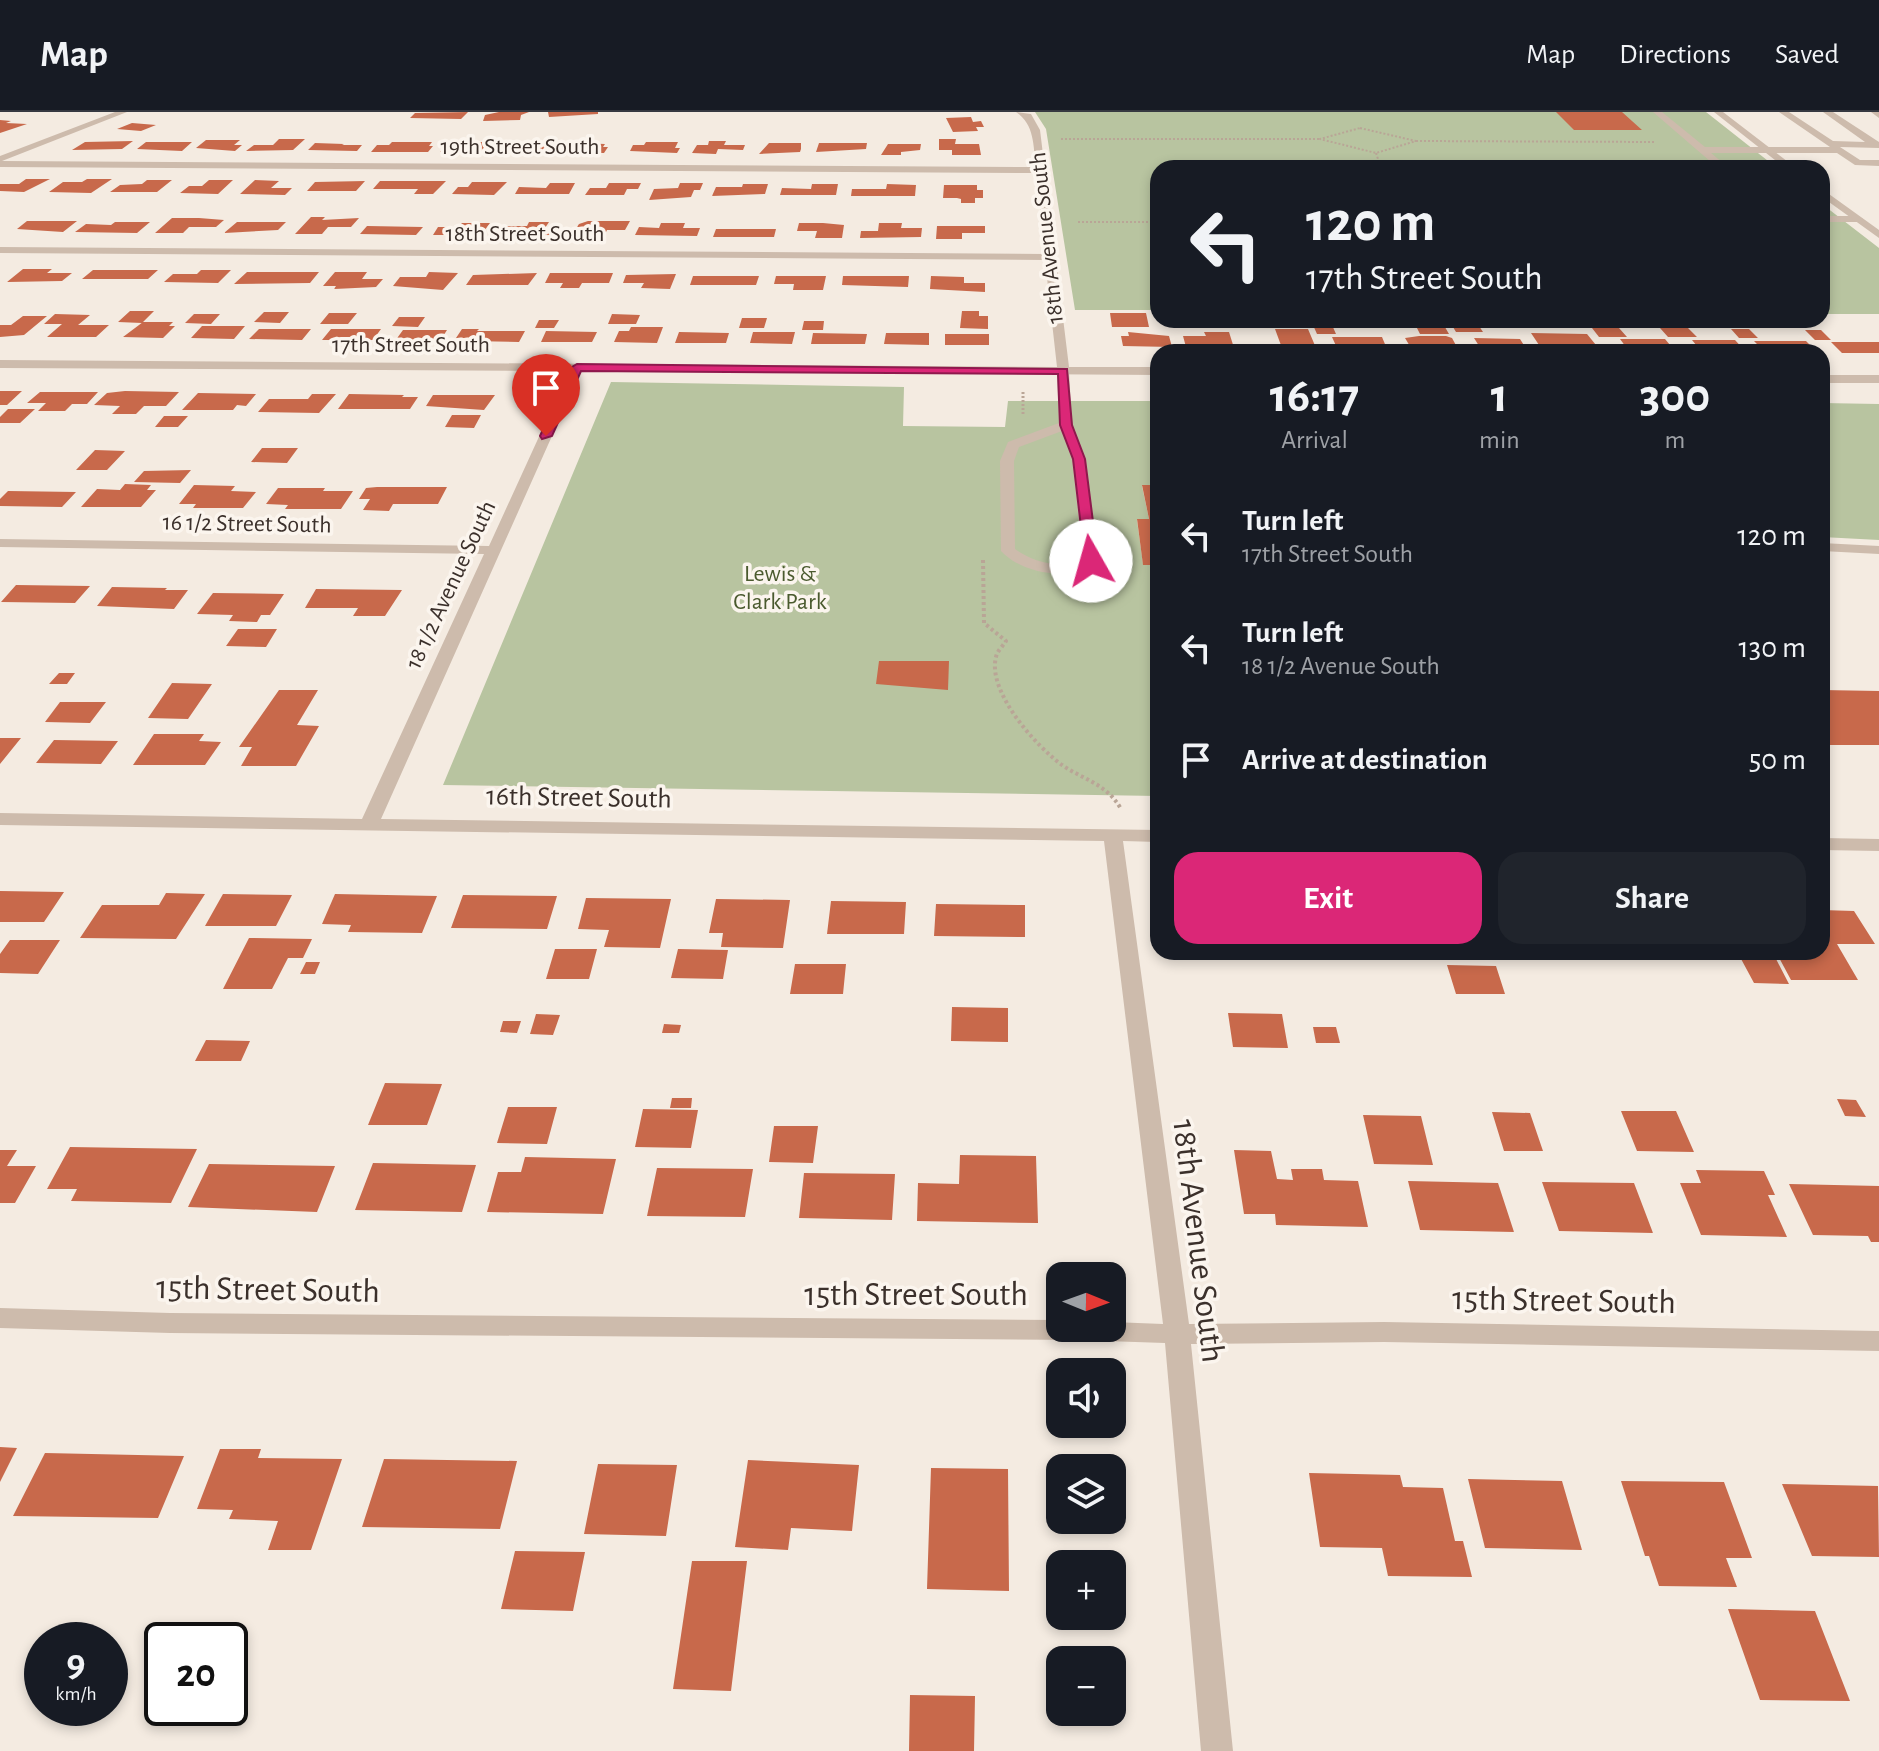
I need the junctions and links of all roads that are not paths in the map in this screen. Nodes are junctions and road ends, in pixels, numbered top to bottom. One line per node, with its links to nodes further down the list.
1 (123, 112): 13 (street)
2 (1020, 112): 16 (street, 18th Avenue South)
3 (1657, 112): 9 (street)
4 (1718, 112): 10 (street)
5 (1783, 112): 8 (street)
6 (1827, 112): 7 (street)
7 (1877, 145): 8 (street)
8 (1835, 147): 10 (street); 14 (street)
9 (1703, 150): 10 (street); 11 (street)
10 (1768, 150): 12 (street)
11 (1715, 160)
12 (1781, 160)
13 (0, 161): 16 (street, 19th Street South)
14 (1858, 163): 15 (street); 17 (street)
15 (1879, 163)
16 (1039, 170): 23 (street, 18th Avenue South)
17 (1879, 178)
18 (1830, 198): 20 (street)
19 (1830, 219): 20 (street)
20 (1858, 219): 21 (street)
21 (1879, 235)
22 (0, 250): 23 (street, 18th Street South)
23 (1049, 257): 26 (street, 18th Avenue South)
24 (0, 364): 25 (street, 17th Street South)
25 (577, 367): 26 (street, 17th Street South); 33 (street, 18 1/2 Avenue South)
26 (1063, 371): 27 (street, 17th Street South); 30 (street, 18th Avenue South)
27 (1150, 371)
28 (1830, 379): 29 (street)
29 (1879, 379)
30 (1066, 425): 30 (street, 18th Avenue South)
31 (0, 543): 33 (street, 16 1/2 Street South)
32 (1830, 547): 34 (street)
33 (494, 550): 36 (street, 18 1/2 Avenue South)
34 (1879, 550)
35 (0, 819): 36 (street, 16th Street South)
36 (370, 822): 37 (street, 16th Street South)
37 (1118, 824): 38 (street, 16th Street South); 42 (street, 18th Avenue South)
38 (1150, 834)
39 (1830, 844): 40 (street)
40 (1879, 845)
41 (0, 1318): 42 (street, 15th Street South)
42 (1177, 1334): 43 (street, 15th Street South); 44 (street, 18th Avenue South)
43 (1879, 1341)
44 (1217, 1751)

